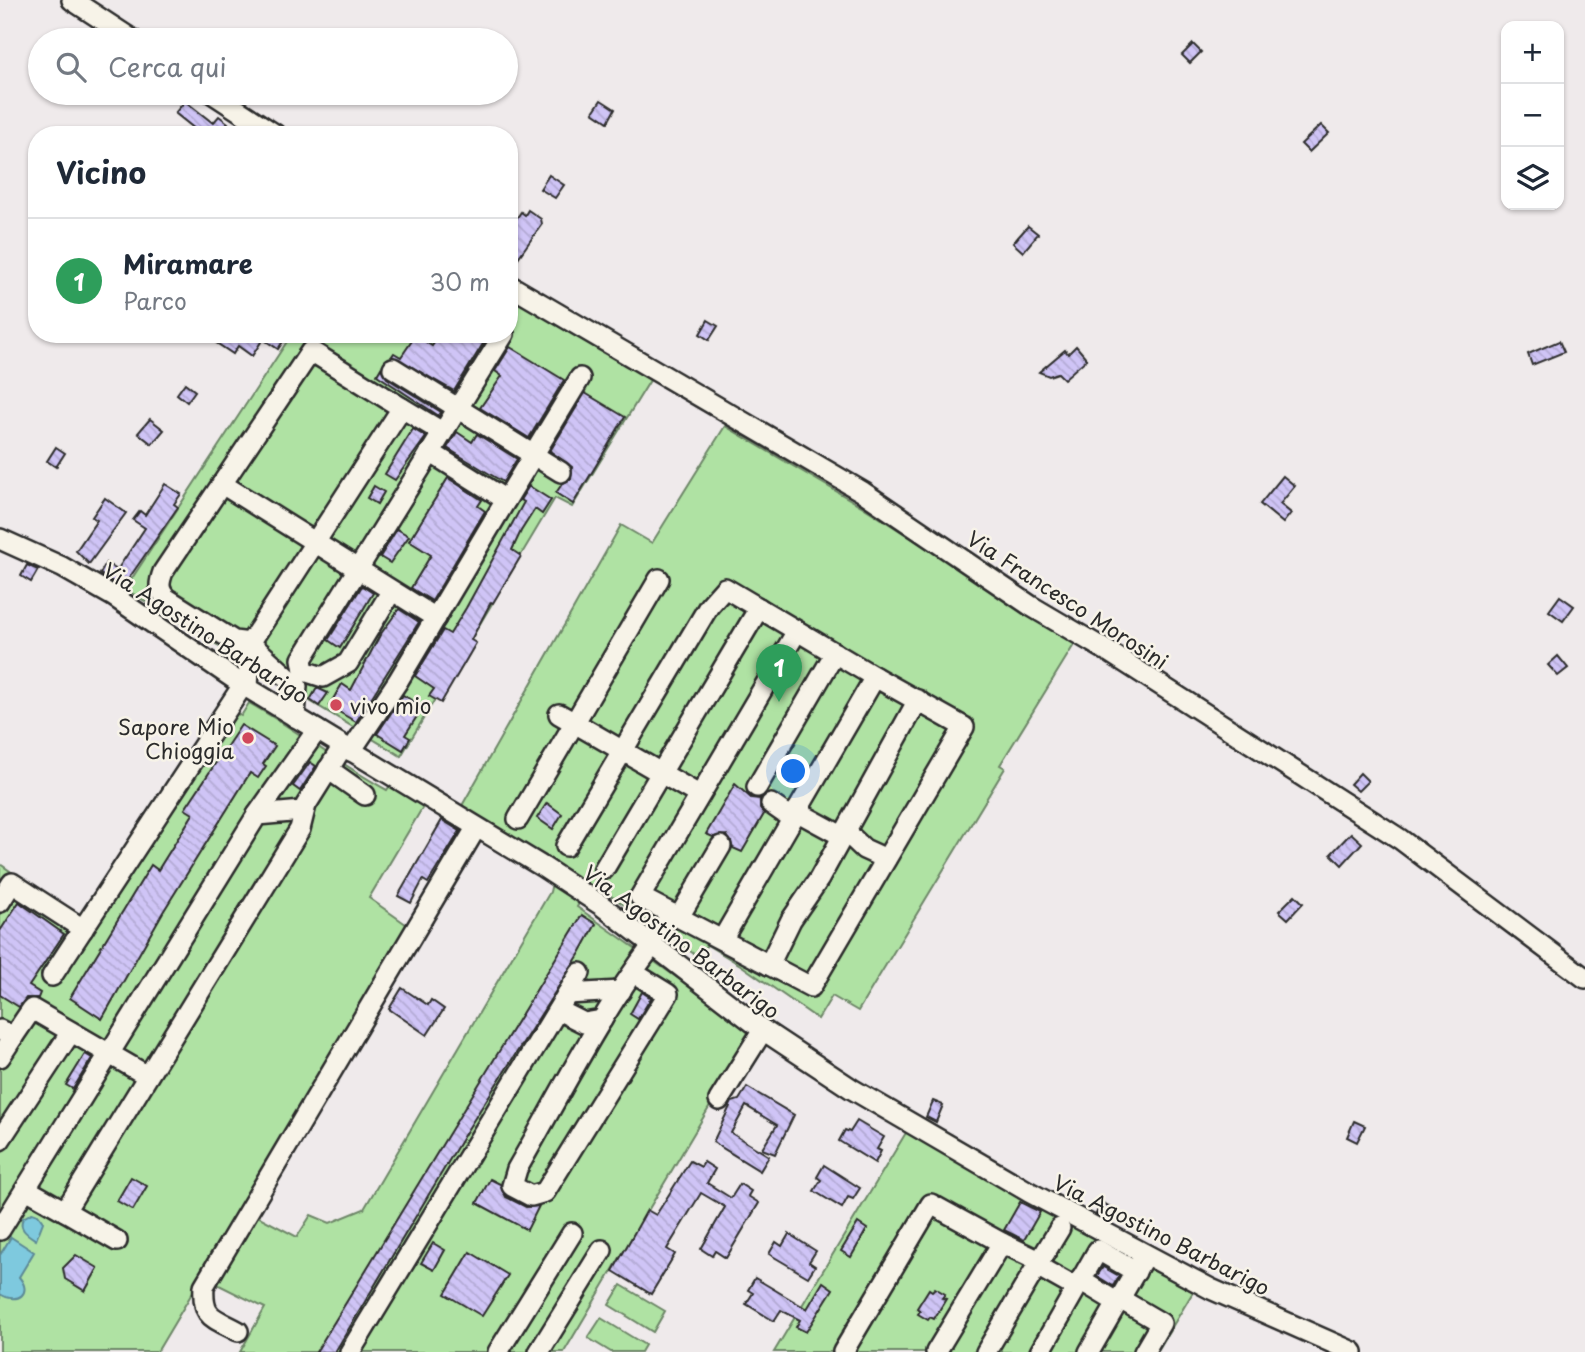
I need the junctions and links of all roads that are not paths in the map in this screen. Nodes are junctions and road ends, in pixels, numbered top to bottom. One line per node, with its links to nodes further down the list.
1 (72, 0): 2 (street)
2 (115, 28)
3 (230, 105): 4 (street)
4 (262, 126)
5 (518, 290): 60 (street, Via Francesco Morosini)
6 (498, 343): 10 (street)
7 (393, 368): 10 (street)
8 (580, 378): 13 (street)
9 (402, 408): 11 (street); 15 (street); 18 (street)
10 (457, 409): 11 (street); 13 (street)
11 (442, 432): 12 (street)
12 (430, 452): 16 (street); 19 (street)
13 (533, 456): 14 (street); 16 (street)
14 (561, 472)
15 (222, 484): 18 (street); 25 (street)
16 (506, 500): 23 (street)
17 (0, 539): 28 (street, Via Agostino Barbarigo)
18 (315, 544): 19 (street); 25 (street)
19 (357, 571): 21 (street); 21 (street)
20 (660, 579): 31 (street)
21 (391, 592): 23 (street)
22 (759, 608): 24 (street); 34 (street); 36 (street)
23 (436, 618): 33 (street)
24 (797, 631): 26 (street); 39 (street)
25 (246, 644): 28 (street); 30 (street)
26 (835, 653): 27 (street); 37 (street)
27 (875, 677): 29 (street); 43 (street)
28 (245, 687): 30 (street, Via Agostino Barbarigo); 53 (street)
29 (918, 700): 46 (street); 49 (street)
30 (295, 717): 32 (street, Via Agostino Barbarigo)
31 (567, 718): 34 (street); 44 (street)
32 (317, 730): 33 (street, Via Agostino Barbarigo); 42 (street)
33 (347, 748): 35 (street); 45 (street, Via Agostino Barbarigo)
34 (623, 751): 36 (street); 47 (street)
35 (328, 769): 38 (street); 41 (street)
36 (661, 773): 39 (street); 50 (street)
37 (757, 787)
38 (365, 795)
39 (699, 795): 52 (street)
40 (771, 804): 43 (street)
41 (303, 811): 42 (street); 69 (street)
42 (257, 815): 67 (street)
43 (794, 815): 46 (street); 54 (street)
44 (518, 819)
45 (476, 828): 55 (street, Via Agostino Barbarigo); 85 (street)
46 (844, 833): 49 (street); 56 (street)
47 (566, 846)
48 (721, 846): 52 (street)
49 (886, 859): 56 (street)
50 (604, 869)
51 (0, 902): 53 (street)
52 (677, 916): 54 (street); 55 (street)
53 (83, 929): 59 (street)
54 (722, 940): 56 (street)
55 (650, 945): 58 (street); 64 (street, Via Agostino Barbarigo)
56 (769, 965)
57 (580, 973): 62 (street)
58 (634, 973): 61 (street); 63 (street)
59 (52, 976)
60 (1585, 978)
61 (621, 991): 62 (street); 63 (street)
62 (563, 1002): 63 (street); 86 (street)
63 (602, 1020)
64 (762, 1030): 70 (street); 80 (street, Via Agostino Barbarigo)
65 (71, 1032): 66 (street); 67 (street); 71 (street)
66 (6, 1033): 68 (street)
67 (109, 1052): 69 (street); 72 (street)
68 (0, 1057)
69 (146, 1075): 73 (street)
70 (719, 1100)
71 (0, 1140)
72 (26, 1189): 73 (street); 75 (street)
73 (65, 1211): 77 (street)
74 (1060, 1228): 81 (street)
75 (0, 1230)
76 (572, 1233): 87 (street)
77 (117, 1241)
78 (1002, 1243): 81 (street); 89 (street); 90 (street)
79 (602, 1250): 88 (street)
80 (1146, 1254): 82 (street); 95 (street, Via Agostino Barbarigo)
81 (1038, 1264): 83 (street); 91 (street)
82 (1136, 1272): 83 (street); 84 (street)
83 (1078, 1284): 84 (street); 92 (street)
84 (1119, 1301): 93 (street); 94 (street)
85 (238, 1331)
86 (350, 1352)
87 (498, 1352)
88 (539, 1352)
89 (843, 1352)
90 (936, 1352)
91 (986, 1352)
92 (1040, 1352)
93 (1089, 1352)
94 (1144, 1352)
95 (1353, 1352)

